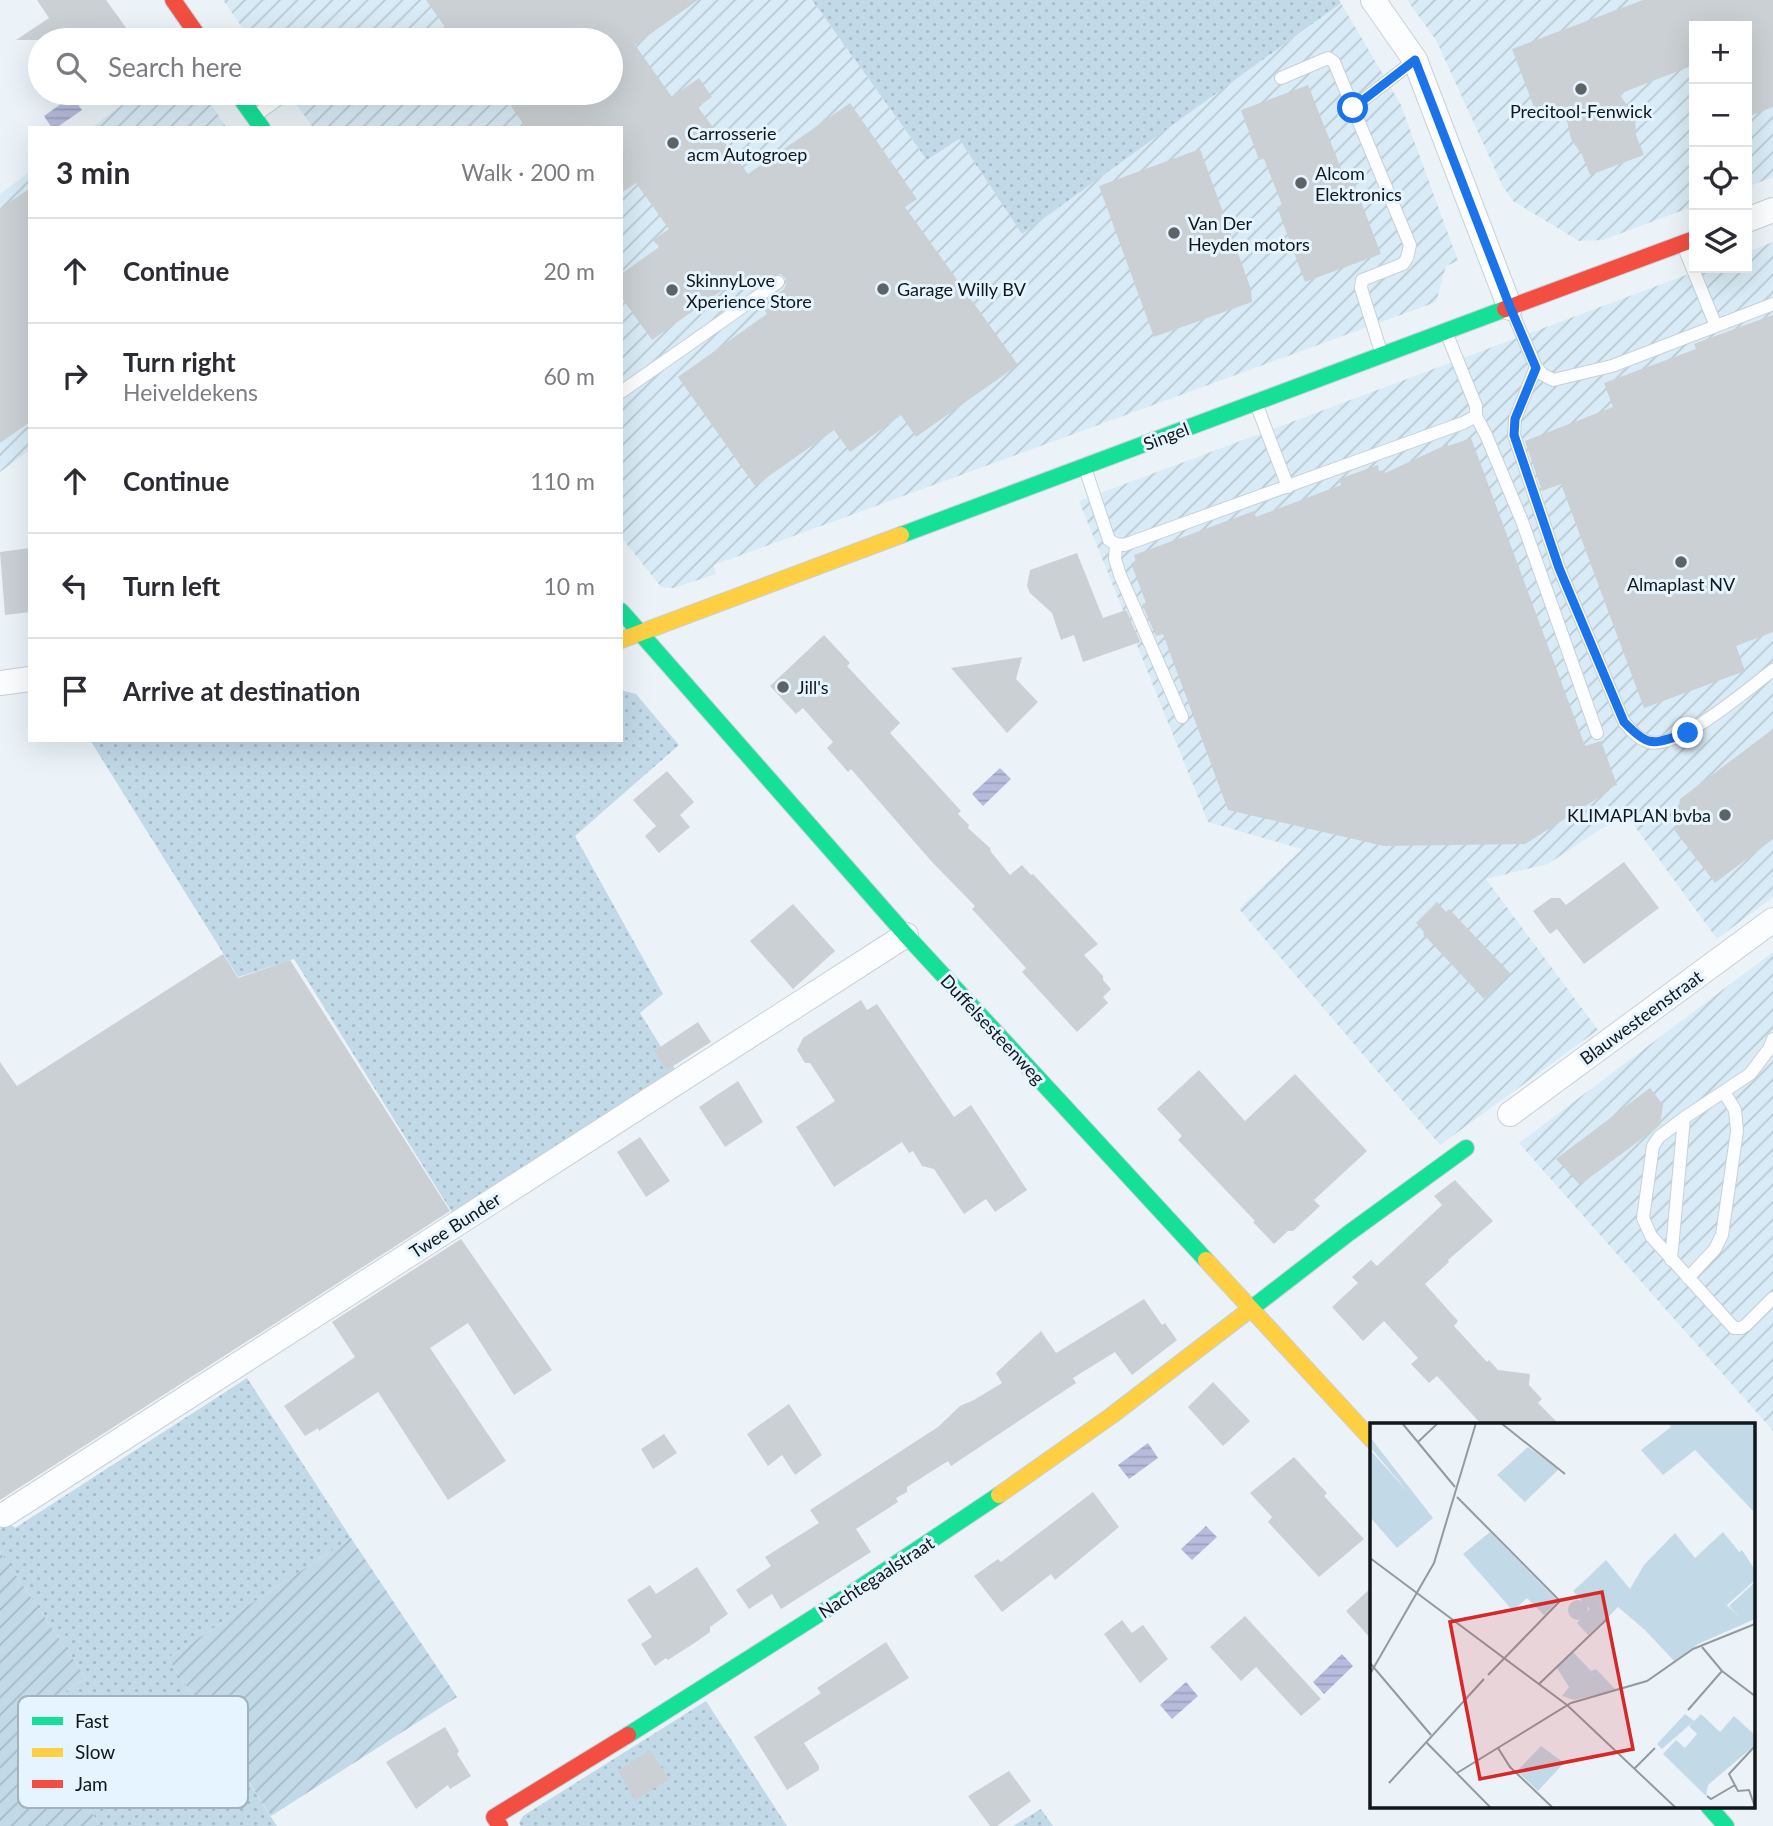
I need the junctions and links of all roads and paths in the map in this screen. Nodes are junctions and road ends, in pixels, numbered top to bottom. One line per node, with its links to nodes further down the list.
1 (173, 0): 3 (street)
2 (1373, 0): 4 (street)
3 (193, 28)
4 (1415, 60): 8 (lane); 15 (street)
5 (1281, 78): 8 (lane)
6 (246, 105): 9 (street)
7 (274, 105): 9 (lane)
8 (1353, 108): 18 (lane)
9 (258, 122)
10 (1773, 210): 11 (street)
11 (1752, 218)
12 (1688, 242): 15 (street, Singel); 16 (lane)
13 (778, 282): 20 (lane)
14 (1773, 304): 16 (lane)
15 (1510, 307): 17 (street, Singel); 19 (lane)
16 (1716, 326): 19 (lane)
17 (1446, 332): 18 (street, Singel); 22 (lane)
18 (1382, 356): 21 (street, Singel)
19 (1536, 368): 29 (lane)
20 (623, 391)
21 (1256, 403): 23 (street, Singel); 24 (lane)
22 (1475, 416): 24 (lane); 33 (lane)
23 (1084, 467): 25 (lane); 27 (street, Singel)
24 (1287, 487): 25 (lane)
25 (1116, 544): 32 (lane)
26 (623, 614): 27 (street, Duffelsesteenweg)
27 (639, 634): 28 (street, Singel); 35 (street, Duffelsesteenweg)
28 (623, 638)
29 (1773, 670)
30 (28, 679): 31 (street)
31 (0, 683)
32 (1182, 717)
33 (1597, 733)
34 (1772, 928): 38 (street, Blauwesteenstraat)
35 (906, 935): 44 (street, Duffelsesteenweg); 46 (street, Twee Bunder)
36 (1772, 1046): 37 (lane)
37 (1724, 1092): 39 (lane); 42 (lane)
38 (1510, 1114)
39 (1685, 1118): 41 (lane); 41 (lane)
40 (1466, 1148): 44 (street)
41 (1671, 1260): 42 (lane)
42 (1688, 1278): 43 (lane)
43 (1773, 1298)
44 (1251, 1308): 45 (street, Duffelsesteenweg); 48 (street, Nachtegaalstraat)
45 (1370, 1438)
46 (4, 1515)
47 (1710, 1808): 49 (street)
48 (500, 1826)
49 (1726, 1826)

